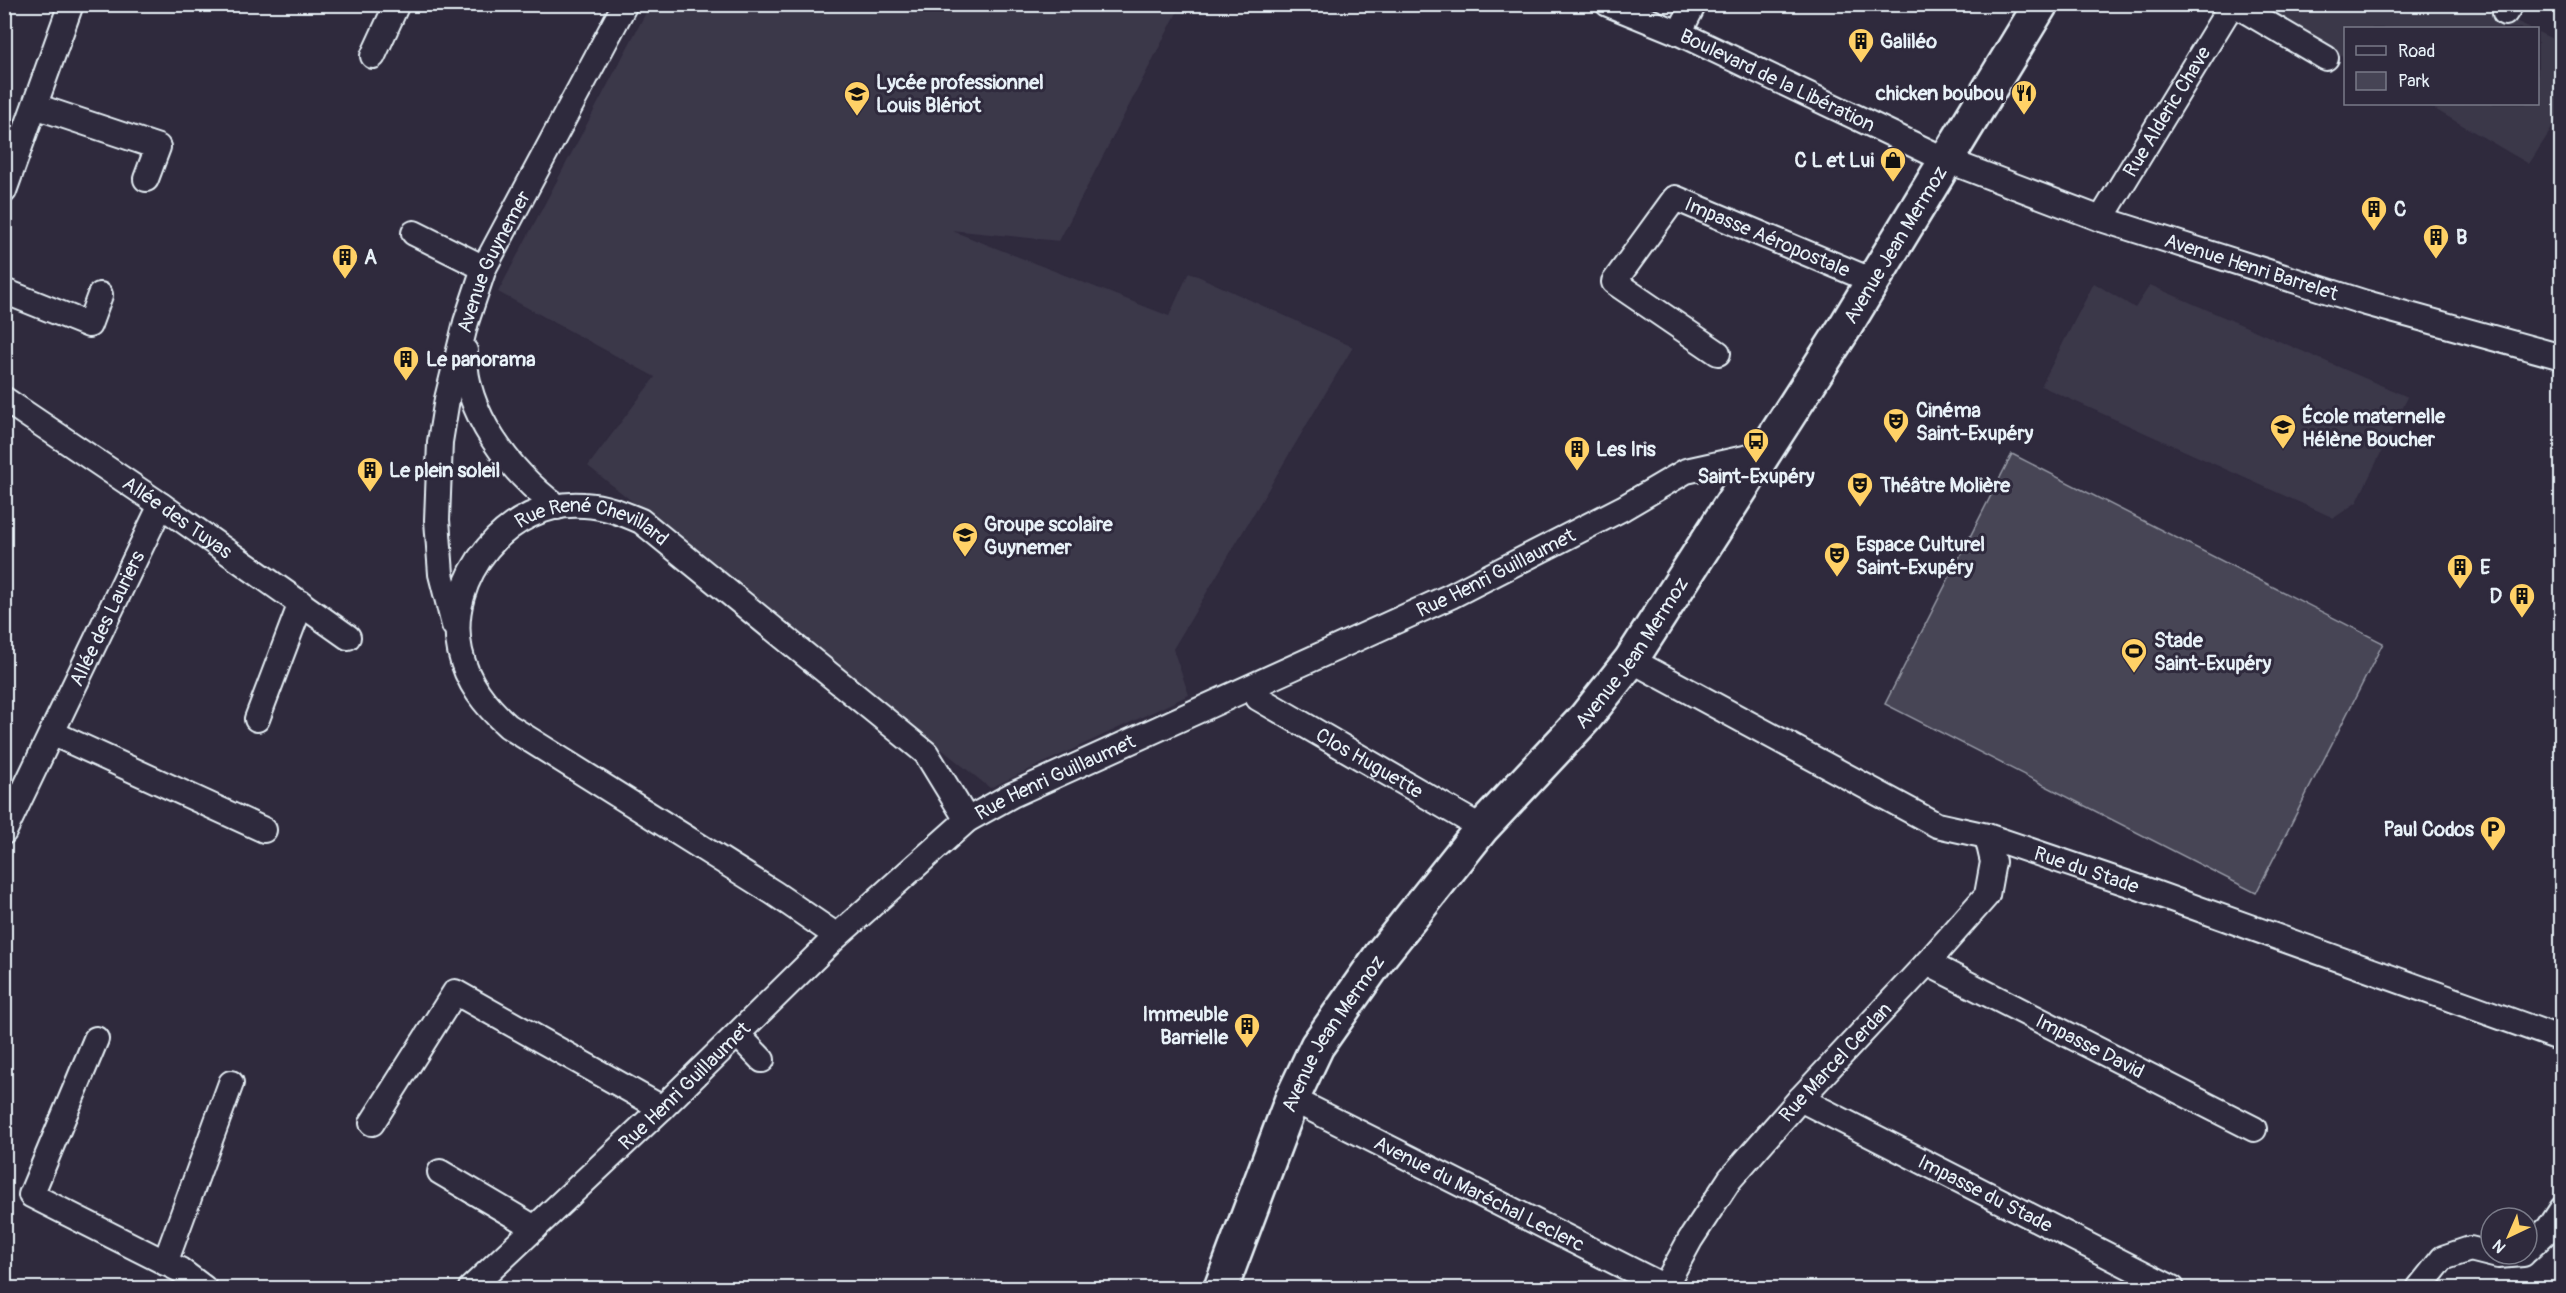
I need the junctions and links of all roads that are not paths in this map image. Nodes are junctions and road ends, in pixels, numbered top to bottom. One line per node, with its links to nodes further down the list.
1 (71, 4): 11 (street)
2 (397, 4): 9 (street)
3 (626, 4): 18 (street, Avenue Guynemer)
4 (1608, 4): 8 (street, Boulevard de la Libération)
5 (1694, 4): 8 (street)
6 (2041, 4): 13 (street, Avenue Jean Mermoz)
7 (2233, 4): 10 (street); 16 (street, Rue Alderic Chave)
8 (1679, 33): 13 (street, Boulevard de la Libération)
9 (373, 56)
10 (2326, 58)
11 (35, 106): 12 (street); 14 (street)
12 (11, 151): 15 (street)
13 (1946, 160): 16 (street, Avenue Henri Barrelet); 19 (street, Avenue Jean Mermoz)
14 (146, 179)
15 (4, 191)
16 (2101, 219): 24 (street, Avenue Henri Barrelet)
17 (414, 233): 18 (street)
18 (484, 268): 22 (street, Avenue Guynemer)
19 (1873, 281): 23 (street, Impasse Aéropostale); 26 (street, Avenue Jean Mermoz)
20 (4, 291): 21 (street)
21 (100, 295)
22 (466, 322): 28 (street); 31 (street, Avenue Guynemer)
23 (1718, 353)
24 (2562, 357)
25 (4, 399): 27 (street, Allée des Tuyas)
26 (1763, 453): 32 (street, Avenue Jean Mermoz); 36 (street, Rue Henri Guillaumet)
27 (161, 505): 29 (street, Allée des Tuyas); 35 (street, Allée des Lauriers)
28 (558, 507): 31 (street, Rue René Chevillard); 36 (street, Rue René Chevillard)
29 (301, 603): 30 (street, Allée des Tuyas); 34 (street)
30 (348, 637)
31 (460, 650): 41 (street, Rue René Chevillard)
32 (1632, 660): 37 (street, Avenue Jean Mermoz); 40 (street, Rue du Stade)
33 (1258, 698): 37 (street, Clos Huguette)
34 (257, 719)
35 (52, 733): 38 (street); 39 (street, Allée des Lauriers)
36 (967, 820): 41 (street, Rue Henri Guillaumet)
37 (1482, 828): 48 (street, Avenue Jean Mermoz)
38 (264, 830)
39 (4, 832)
40 (1987, 836): 42 (street, Rue Marcel Cerdan); 45 (street, Rue du Stade)
41 (837, 936): 43 (street, Rue Henri Guillaumet)
42 (1927, 963): 49 (street, Rue Marcel Cerdan); 52 (street, Impasse David)
43 (738, 1035): 46 (street); 50 (street, Rue Henri Guillaumet)
44 (96, 1039): 59 (street)
45 (2562, 1039)
46 (762, 1060)
47 (231, 1083): 59 (street)
48 (1292, 1099): 62 (street, Avenue Jean Mermoz); 63 (street, Avenue du Maréchal Leclerc)
49 (1800, 1099): 63 (street, Rue Marcel Cerdan); 64 (street, Impasse du Stade)
50 (662, 1108): 51 (street); 56 (street, Rue Henri Guillaumet)
51 (372, 1123)
52 (2254, 1129)
53 (440, 1172): 56 (street)
54 (2562, 1209): 57 (street)
55 (194, 1228): 59 (street)
56 (536, 1228): 61 (street, Rue Henri Guillaumet)
57 (2539, 1239)
58 (2479, 1251): 65 (street)
59 (173, 1266): 60 (street)
60 (204, 1288)
61 (471, 1288)
62 (1221, 1288)
63 (1665, 1288)
64 (2172, 1288)
65 (2419, 1288)

